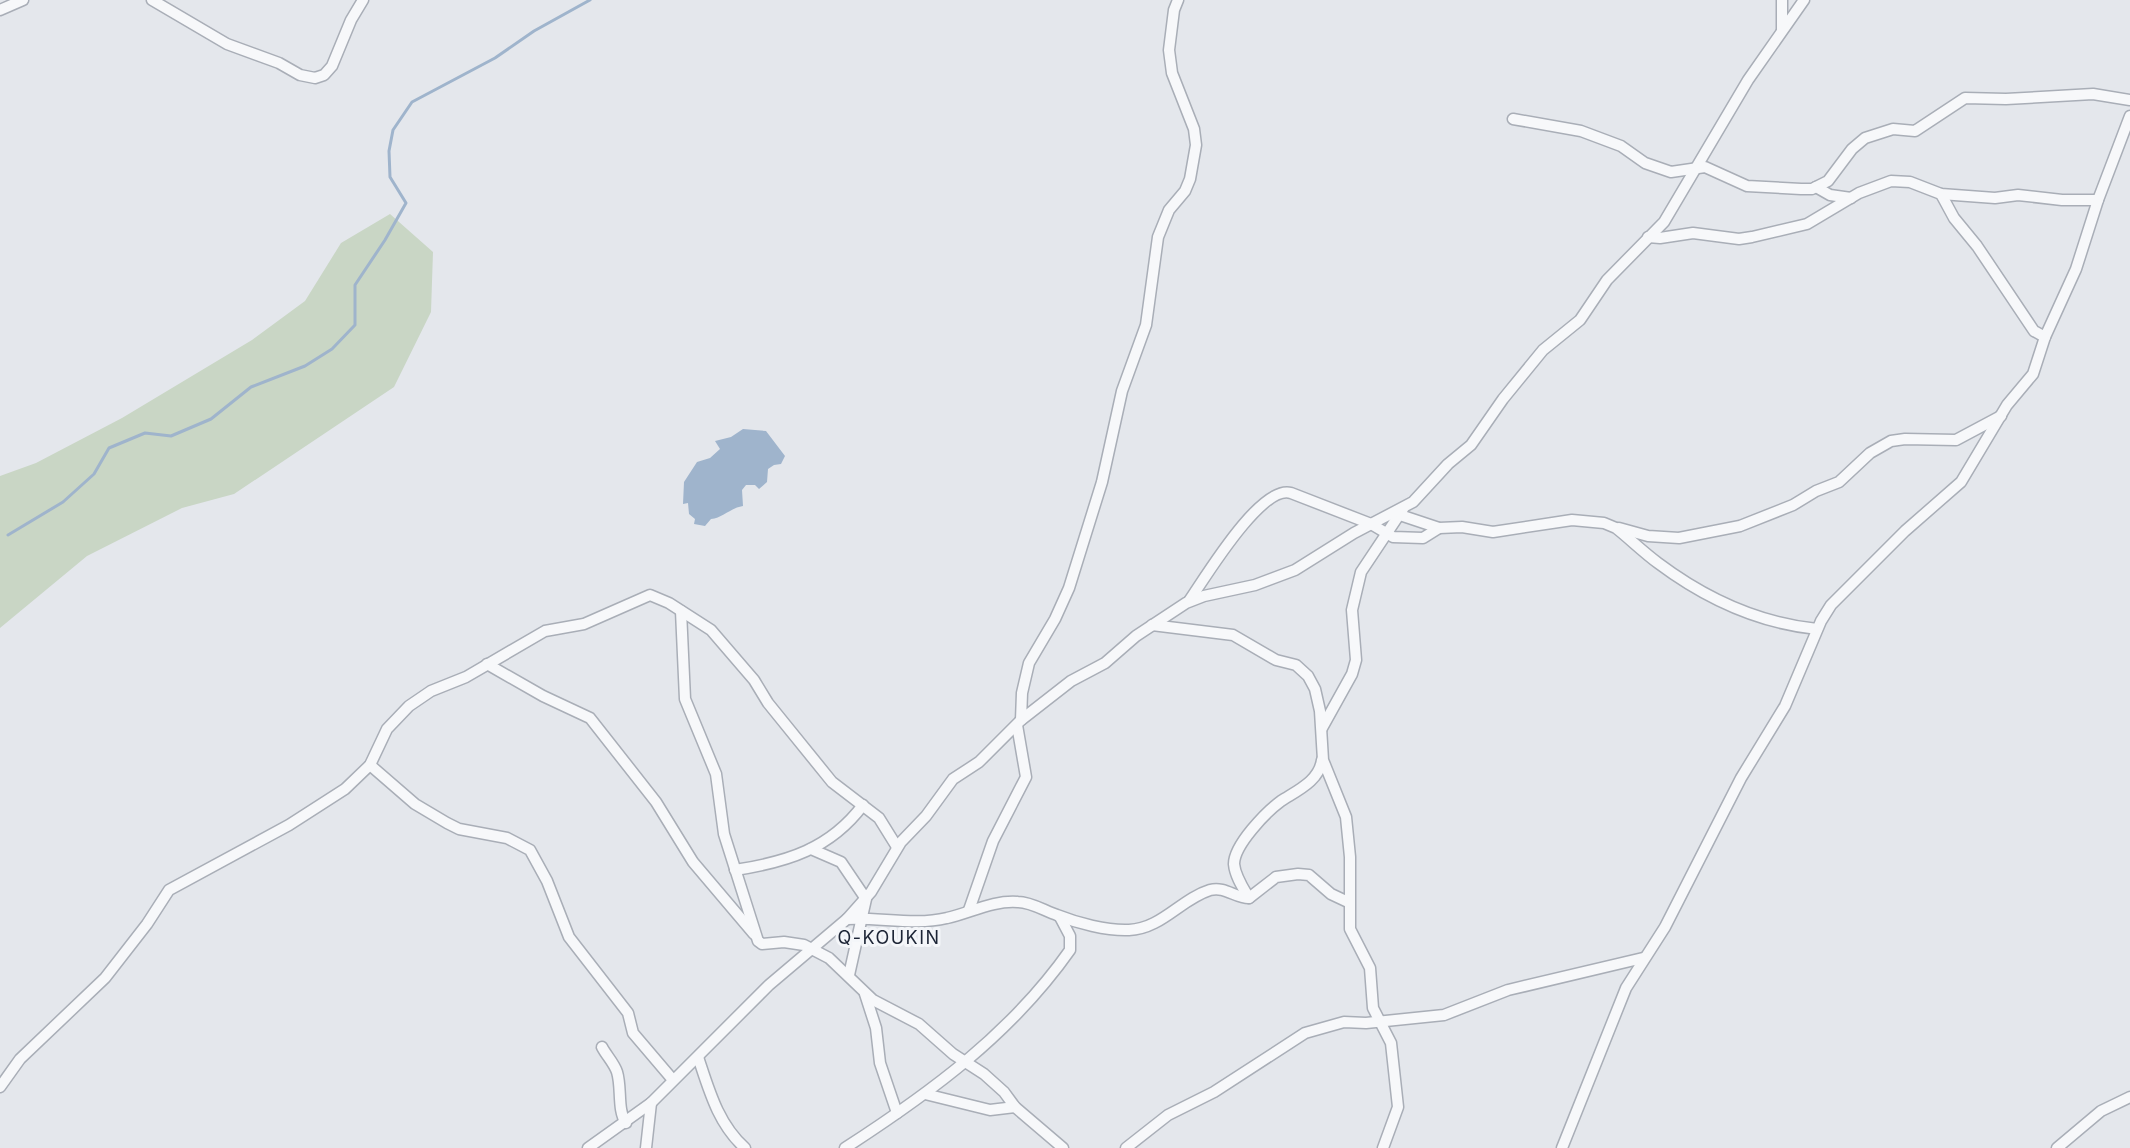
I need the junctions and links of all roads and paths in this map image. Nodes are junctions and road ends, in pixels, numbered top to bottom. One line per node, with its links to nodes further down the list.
1 (23, 0): 7 (street)
2 (152, 0): 3 (street)
3 (363, 0)
4 (1178, 0): 30 (street)
5 (1782, 0): 8 (street)
6 (1804, 0): 8 (street)
7 (0, 10)
8 (1782, 30): 12 (street)
9 (2130, 100): 13 (street)
10 (2130, 116): 16 (street)
11 (1513, 119): 12 (street)
12 (1693, 169): 13 (street); 17 (street)
13 (1816, 187): 15 (street)
14 (1941, 194): 15 (street); 16 (street); 18 (street)
15 (1851, 198): 17 (street)
16 (2098, 200): 18 (street)
17 (1648, 237): 20 (street)
18 (2045, 337): 19 (street)
19 (2001, 416): 23 (street); 28 (street)
20 (1402, 512): 21 (street); 22 (street); 24 (street)
21 (1371, 524): 24 (street); 25 (street); 25 (street)
22 (1439, 528): 23 (street); 24 (street)
23 (1616, 528): 28 (street)
24 (1387, 535): 31 (street)
25 (1189, 602): 27 (street)
26 (681, 611): 29 (street); 34 (street); 37 (street)
27 (1152, 625): 30 (street); 31 (street)
28 (1817, 629): 47 (street)
29 (487, 664): 33 (street); 45 (street)
30 (1019, 723): 35 (street); 41 (street)
31 (1320, 731): 32 (street)
32 (1323, 760): 38 (street); 40 (street)
33 (370, 765): 54 (street); 55 (street)
34 (863, 805): 35 (street); 36 (street)
35 (897, 847): 39 (street)
36 (811, 849): 37 (street); 39 (street)
37 (735, 870): 45 (street)
38 (1249, 898): 40 (street); 42 (street)
39 (866, 899): 43 (street); 44 (street)
40 (1348, 902): 50 (street)
41 (969, 910): 42 (street); 43 (street)
42 (1060, 917): 53 (street)
43 (863, 918): 44 (street); 48 (street)
44 (847, 919): 46 (street)
45 (754, 934): 46 (street)
46 (812, 948): 48 (street); 52 (street)
47 (1643, 958): 50 (street); 69 (street)
48 (849, 975): 49 (street)
49 (865, 994): 53 (street); 60 (street)
50 (1381, 1021): 67 (street); 68 (street)
51 (602, 1047): 61 (street)
52 (698, 1057): 54 (street); 64 (street)
53 (965, 1063): 56 (street); 59 (street)
54 (673, 1080): 58 (street)
55 (0, 1087)
56 (925, 1094): 59 (street); 60 (street)
57 (2130, 1097): 70 (street)
58 (651, 1103): 61 (street); 63 (street)
59 (1015, 1107): 66 (street)
60 (897, 1113): 65 (street)
61 (626, 1123): 62 (street)
62 (588, 1148)
63 (646, 1148)
64 (745, 1148)
65 (845, 1148)
66 (1063, 1148)
67 (1126, 1148)
68 (1383, 1148)
69 (1562, 1148)
70 (2058, 1148)

